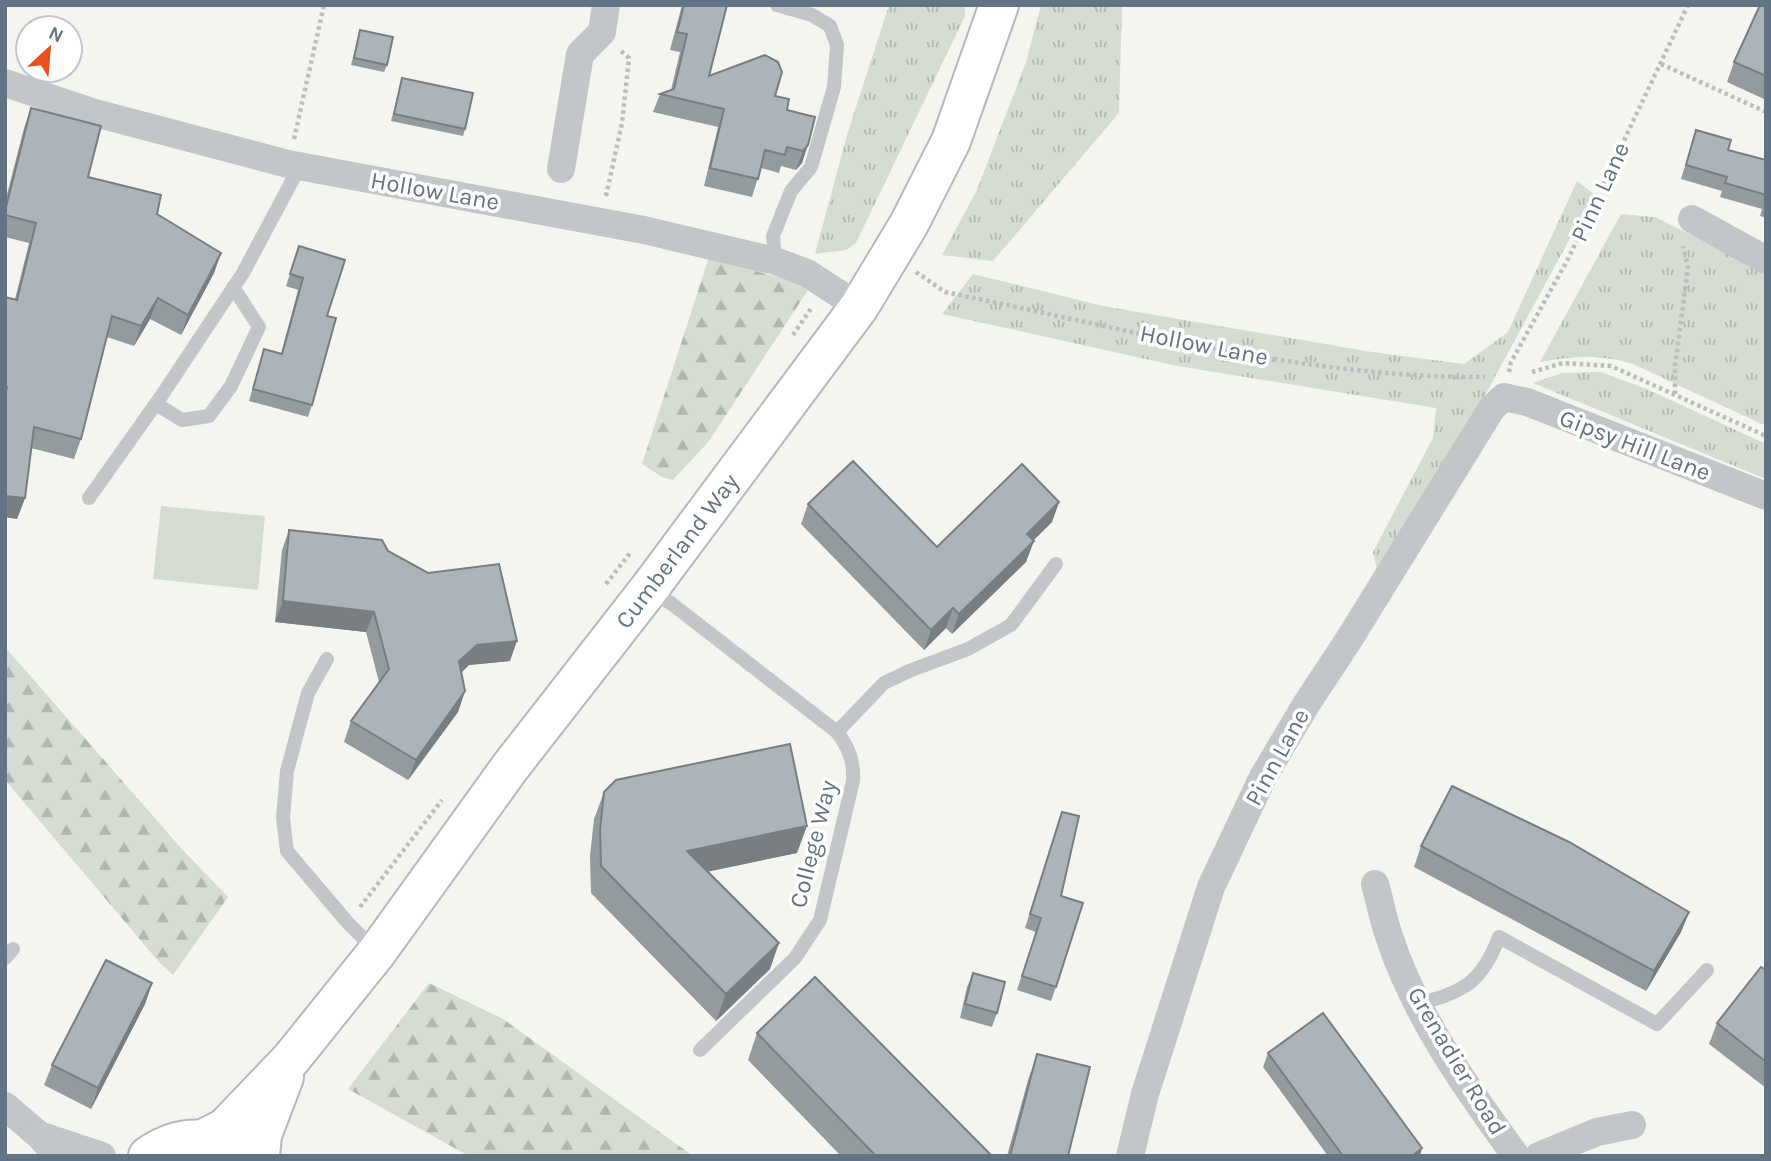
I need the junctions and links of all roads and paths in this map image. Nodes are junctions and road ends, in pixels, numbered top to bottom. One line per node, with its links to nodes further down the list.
1 (324, 5): 9 (path)
2 (777, 5): 14 (lane)
3 (999, 5): 17 (main road, Cumberland Way)
4 (1688, 5): 6 (path, Pinn Lane)
5 (604, 19): 10 (street); 12 (path)
6 (1661, 64): 8 (path); 19 (path, Pinn Lane)
7 (5, 83): 9 (street, Hollow Lane)
8 (1766, 112)
9 (294, 165): 12 (street, Hollow Lane); 16 (lane)
10 (561, 169)
11 (1692, 219): 13 (street); 20 (path)
12 (600, 222): 14 (street, Hollow Lane)
13 (1766, 260)
14 (775, 261): 17 (street, Hollow Lane)
15 (910, 268): 19 (path, Hollow Lane)
16 (233, 287): 21 (lane); 21 (lane)
17 (859, 307): 26 (main road, Cumberland Way)
18 (1527, 374): 20 (path)
19 (1506, 382): 23 (street, Gipsy Hill Lane); 44 (street, Pinn Lane)
20 (1675, 394): 22 (path)
21 (156, 404): 24 (lane)
22 (1766, 436)
23 (1766, 496)
24 (89, 498)
25 (1056, 564): 28 (lane)
26 (649, 589): 28 (lane, College Way); 30 (main road, Cumberland Way)
27 (327, 659): 30 (lane)
28 (837, 732): 33 (lane, College Way)
29 (1375, 884): 32 (street, Grenadier Road)
30 (377, 951): 34 (main road, Cumberland Way)
31 (1707, 970): 32 (lane)
32 (1418, 1004): 45 (street, Grenadier Road)
33 (700, 1050)
34 (291, 1059): 38 (main road, Cumberland Way); 43 (main road, Cumberland Way)
35 (5, 1106): 37 (street)
36 (1632, 1125): 46 (street)
37 (39, 1135): 39 (street); 40 (street)
38 (203, 1139): 41 (main road); 42 (main road)
39 (58, 1156)
40 (102, 1156)
41 (148, 1156)
42 (245, 1156)
43 (260, 1156)
44 (1130, 1156)
45 (1516, 1156)
46 (1539, 1156)

